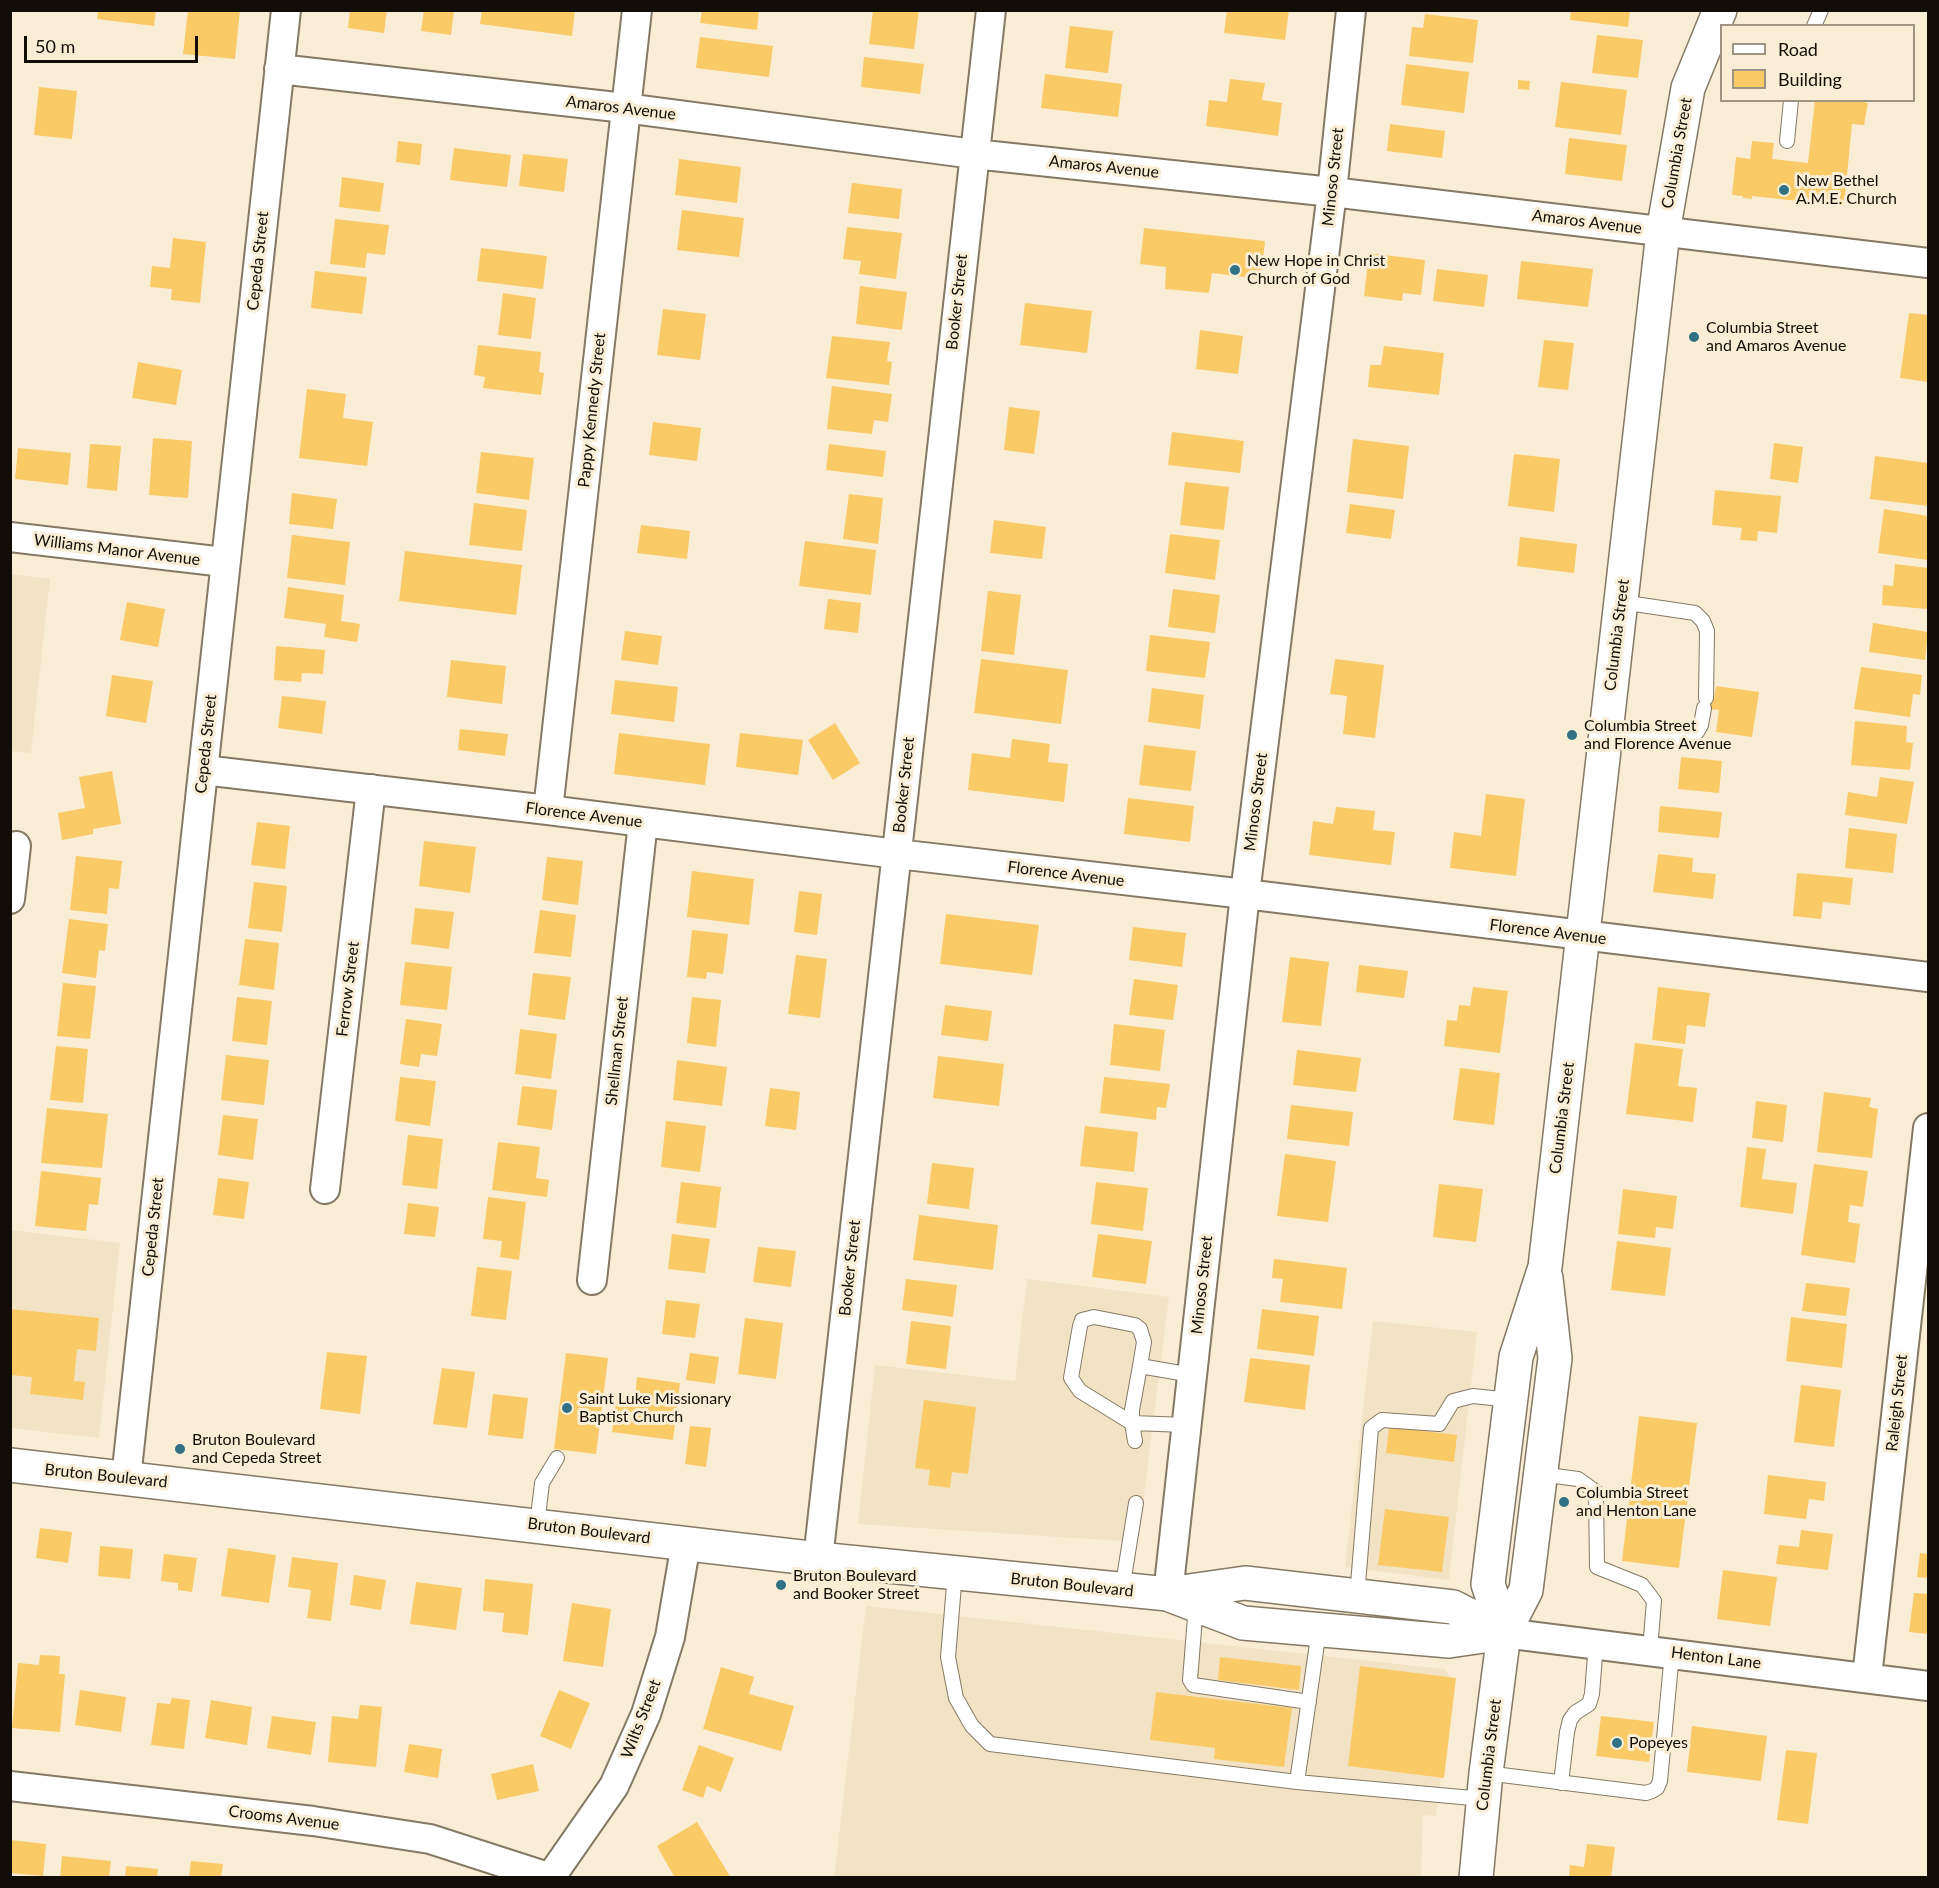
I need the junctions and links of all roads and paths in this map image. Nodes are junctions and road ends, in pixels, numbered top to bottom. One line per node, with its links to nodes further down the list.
1 (286, 10): 8 (street, Cepeda Street)
2 (637, 10): 10 (street, Pappy Kennedy Street)
3 (991, 10): 12 (street, Booker Street)
4 (1351, 10): 13 (street, Minoso Street)
5 (1720, 10): 14 (street, Columbia Street)
6 (1821, 10): 7 (lane)
7 (1815, 24)
8 (279, 69): 10 (street, Amaros Avenue); 17 (street, Cepeda Street)
9 (1791, 102): 11 (lane)
10 (625, 108): 12 (street, Amaros Avenue); 22 (street, Pappy Kennedy Street)
11 (1787, 141)
12 (974, 154): 13 (street, Amaros Avenue); 25 (street, Booker Street)
13 (1332, 192): 14 (street, Amaros Avenue); 26 (street, Minoso Street)
14 (1663, 232): 15 (street, Amaros Avenue); 18 (street, Columbia Street)
15 (1929, 263)
16 (10, 537): 17 (street, Williams Manor Avenue)
17 (224, 562): 20 (street, Cepeda Street)
18 (1621, 602): 19 (street, Columbia Street); 19 (lane)
19 (1606, 732): 28 (street, Columbia Street)
20 (203, 770): 21 (street, Florence Avenue); 43 (street, Cepeda Street)
21 (371, 789): 22 (street, Florence Avenue); 31 (street, Ferrow Street)
22 (548, 810): 23 (street, Florence Avenue)
23 (643, 822): 25 (street, Florence Avenue); 33 (street, Shellman Street)
24 (16, 846): 27 (street)
25 (897, 854): 26 (street, Florence Avenue); 47 (street, Booker Street)
26 (1245, 894): 28 (street, Florence Avenue); 35 (street, Minoso Street)
27 (10, 899)
28 (1583, 937): 29 (street, Florence Avenue); 32 (street, Columbia Street)
29 (1929, 977)
30 (1929, 1128): 56 (street, Raleigh Street)
31 (325, 1189)
32 (1545, 1267): 36 (street, Columbia Street); 42 (street, Columbia Street)
33 (592, 1280)
34 (1140, 1366): 35 (lane); 37 (lane); 37 (lane)
35 (1192, 1376): 38 (street, Minoso Street)
36 (1511, 1400): 50 (lane); 53 (street, Columbia Street)
37 (1132, 1423): 38 (lane); 39 (lane)
38 (1186, 1425): 51 (street, Minoso Street)
39 (1135, 1441)
40 (557, 1458): 45 (lane)
41 (10, 1465): 43 (street, Bruton Boulevard)
42 (1540, 1474): 53 (street, Columbia Street); 55 (lane)
43 (126, 1478): 45 (street, Bruton Boulevard)
44 (1136, 1503): 49 (lane)
45 (537, 1525): 46 (street, Bruton Boulevard)
46 (686, 1543): 47 (street, Bruton Boulevard); 63 (street, Wilts Street)
47 (818, 1559): 48 (street, Bruton Boulevard)
48 (955, 1573): 49 (street, Bruton Boulevard); 59 (lane)
49 (1122, 1590): 51 (street, Bruton Boulevard)
50 (1357, 1596): 51 (street, Bruton Boulevard); 53 (street, Bruton Boulevard)
51 (1182, 1600): 52 (street, Bruton Boulevard); 58 (lane)
52 (1319, 1630): 53 (street, Bruton Boulevard); 58 (lane)
53 (1504, 1633): 54 (street, Henton Lane); 62 (street, Columbia Street)
54 (1596, 1643): 55 (street, Henton Lane); 60 (lane)
55 (1661, 1651): 56 (street, Henton Lane); 60 (lane)
56 (1867, 1677): 57 (street, Henton Lane)
57 (1929, 1686)
58 (1309, 1702): 59 (lane)
59 (1297, 1782): 62 (lane)
60 (1562, 1783): 62 (lane)
61 (10, 1786): 63 (street, Crooms Avenue)
62 (1485, 1786): 64 (street, Columbia Street)
63 (550, 1877)
64 (1476, 1878)

